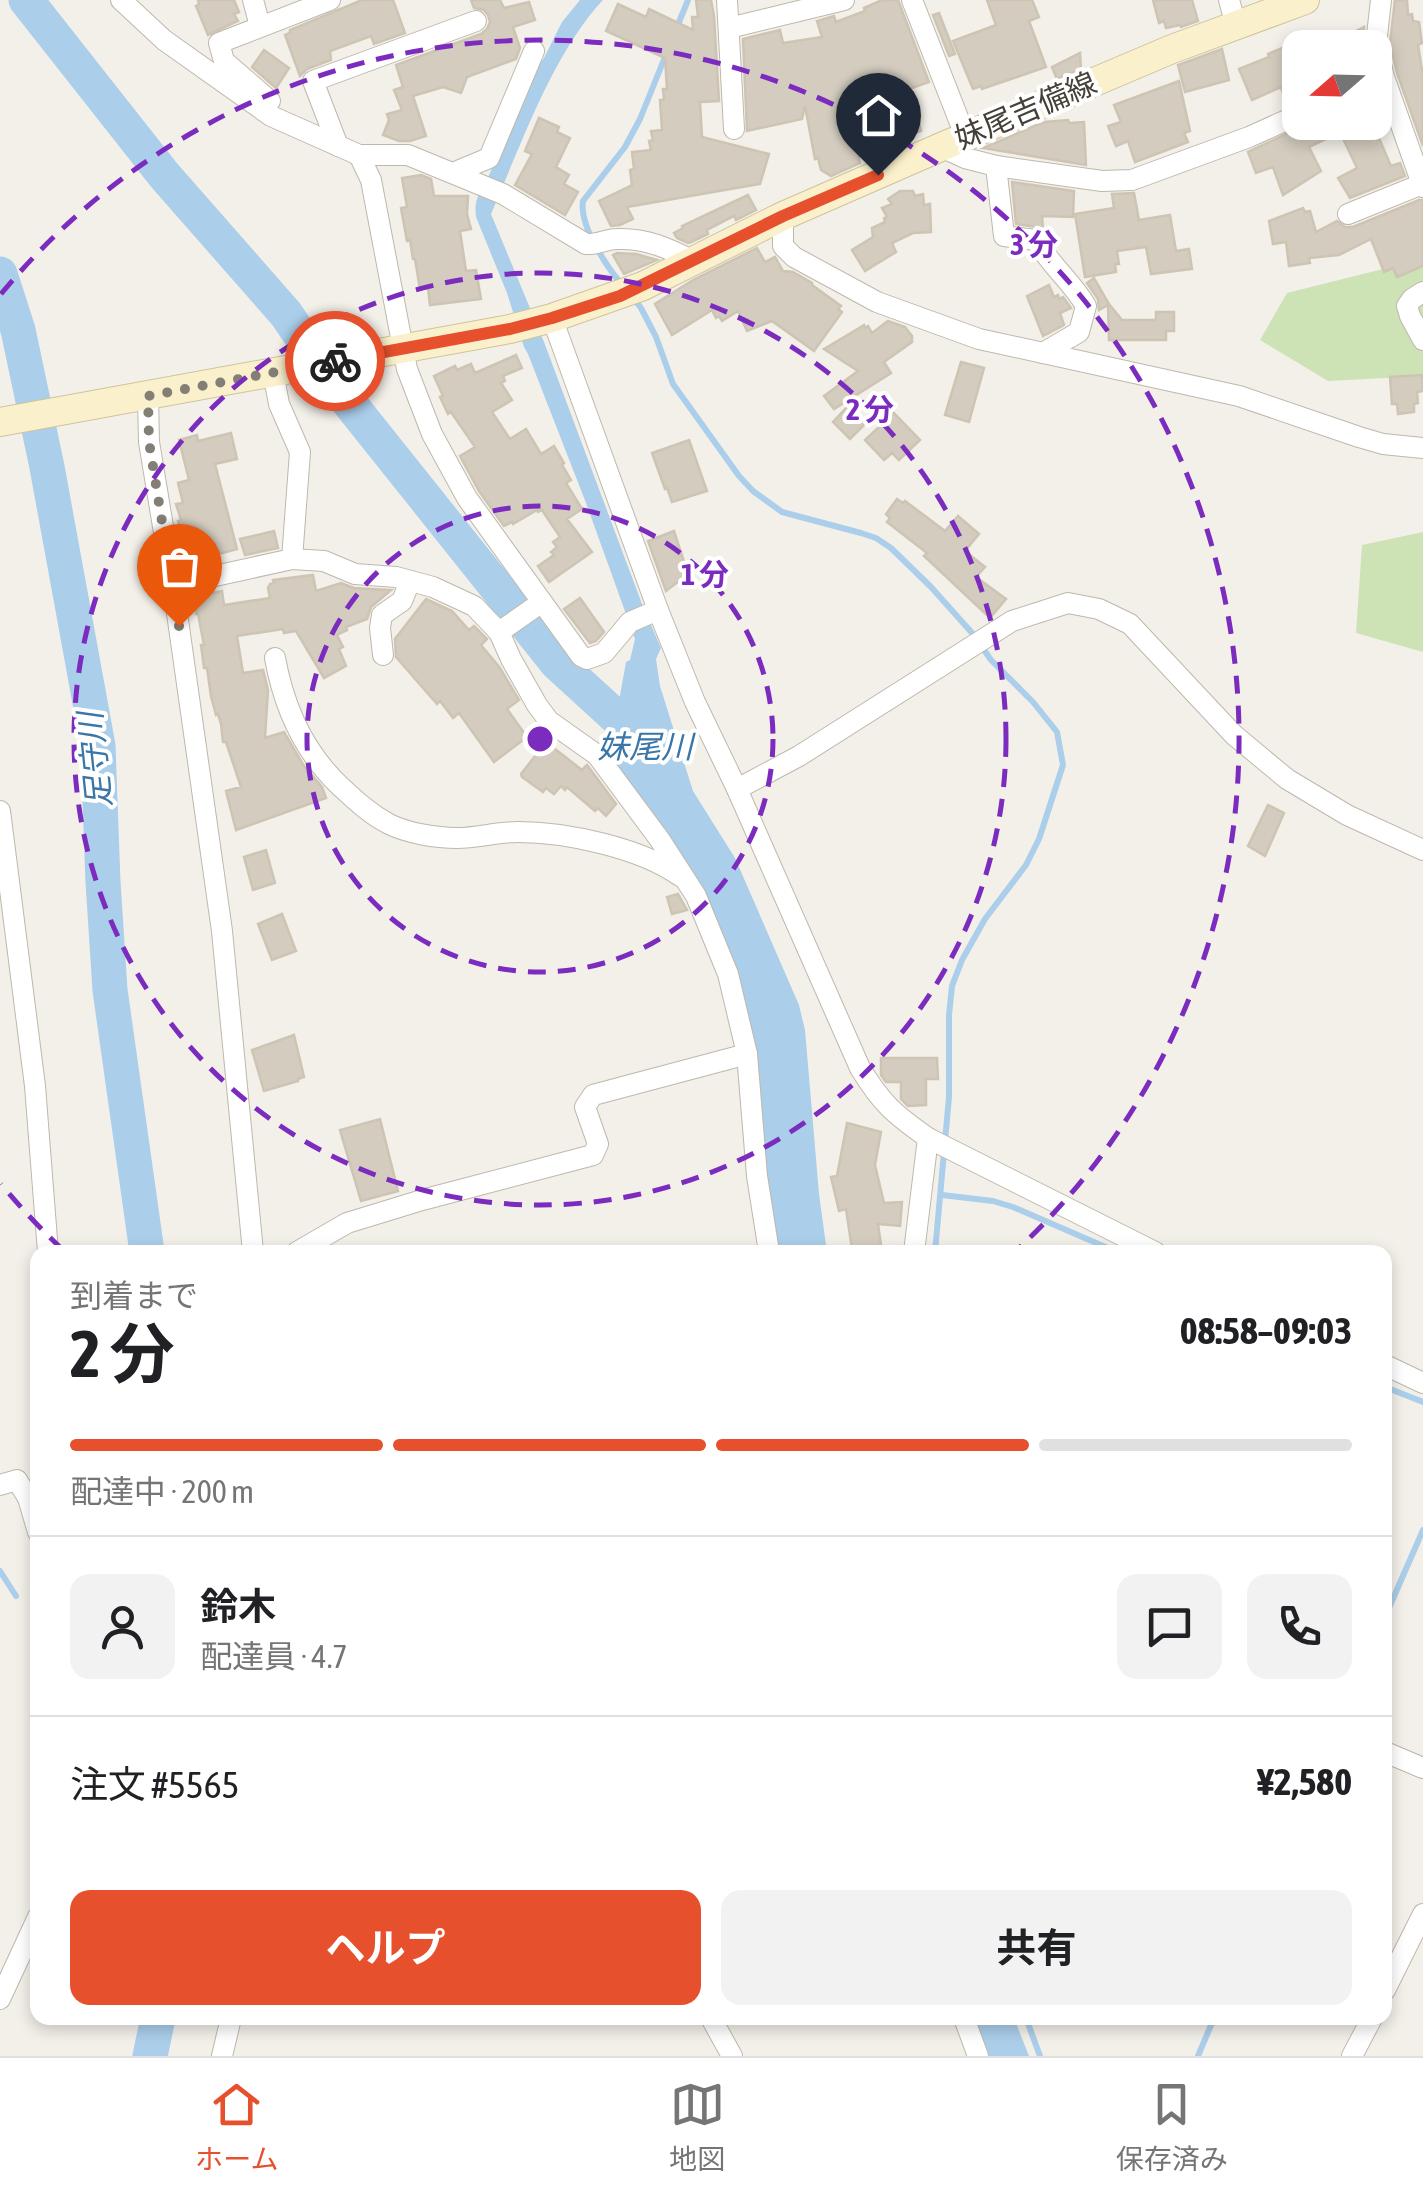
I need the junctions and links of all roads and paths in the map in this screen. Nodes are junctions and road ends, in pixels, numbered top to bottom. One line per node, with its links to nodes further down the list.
1 (121, 0): 17 (street)
2 (252, 0): 11 (street)
3 (330, 0): 11 (street)
4 (727, 0): 12 (street)
5 (844, 0): 12 (street)
6 (912, 0): 19 (street)
7 (1305, 0): 9 (main road, 妹尾吉備線)
8 (1381, 0): 13 (street)
9 (1233, 13): 19 (main road, 妹尾吉備線)
10 (476, 21): 20 (street)
11 (260, 26): 17 (street)
12 (729, 28): 18 (street)
13 (1378, 30)
14 (534, 51): 23 (street)
15 (1392, 111): 24 (street)
16 (1282, 122): 22 (street)
17 (291, 125): 20 (street)
18 (734, 129)
19 (953, 142): 22 (street); 26 (main road, 妹尾吉備線)
20 (338, 146): 21 (street)
21 (359, 155): 23 (street); 31 (street)
22 (996, 166): 32 (street)
23 (452, 173): 27 (street)
24 (1422, 186): 25 (street)
25 (1348, 214)
26 (783, 216): 27 (main road, 妹尾吉備線); 32 (street)
27 (693, 261): 29 (main road, 妹尾吉備線)
28 (1423, 292): 30 (street)
29 (546, 320): 31 (main road, 妹尾吉備線); 40 (street)
30 (1423, 340)
31 (404, 348): 33 (main road, 妹尾吉備線); 39 (street)
32 (1044, 353): 36 (street)
33 (282, 370): 34 (main road, 妹尾吉備線); 37 (street)
34 (141, 397): 35 (main road, 妹尾吉備線); 42 (street)
35 (0, 422)
36 (1423, 448)
37 (292, 559): 38 (street); 42 (street)
38 (410, 581): 41 (street); 43 (street)
39 (539, 604): 40 (street); 41 (street)
40 (645, 616): 45 (street)
41 (502, 630): 48 (street)
42 (183, 653): 52 (street)
43 (383, 655)
44 (276, 658): 48 (street)
45 (738, 789): 47 (street); 50 (street)
46 (0, 811): 51 (street)
47 (1423, 850)
48 (686, 880): 49 (street)
49 (746, 1054): 53 (street); 54 (street)
50 (940, 1144): 55 (street); 56 (street)
51 (47, 1245)
52 (252, 1245)
53 (310, 1245)
54 (769, 1245)
55 (916, 1245)
56 (1141, 1245)
57 (1392, 1368): 58 (street)
58 (1423, 1382)
59 (0, 1486): 60 (street)
60 (30, 1505)
61 (1392, 1755): 62 (street)
62 (1423, 1768)
63 (1423, 1914): 65 (street)
64 (30, 1935): 66 (street)
65 (1392, 1976)
66 (0, 2000)
67 (229, 2025): 71 (street)
68 (716, 2025): 72 (street)
69 (967, 2025): 73 (street)
70 (1368, 2025): 74 (street)
71 (222, 2056)
72 (732, 2056)
73 (978, 2056)
74 (1352, 2056)

